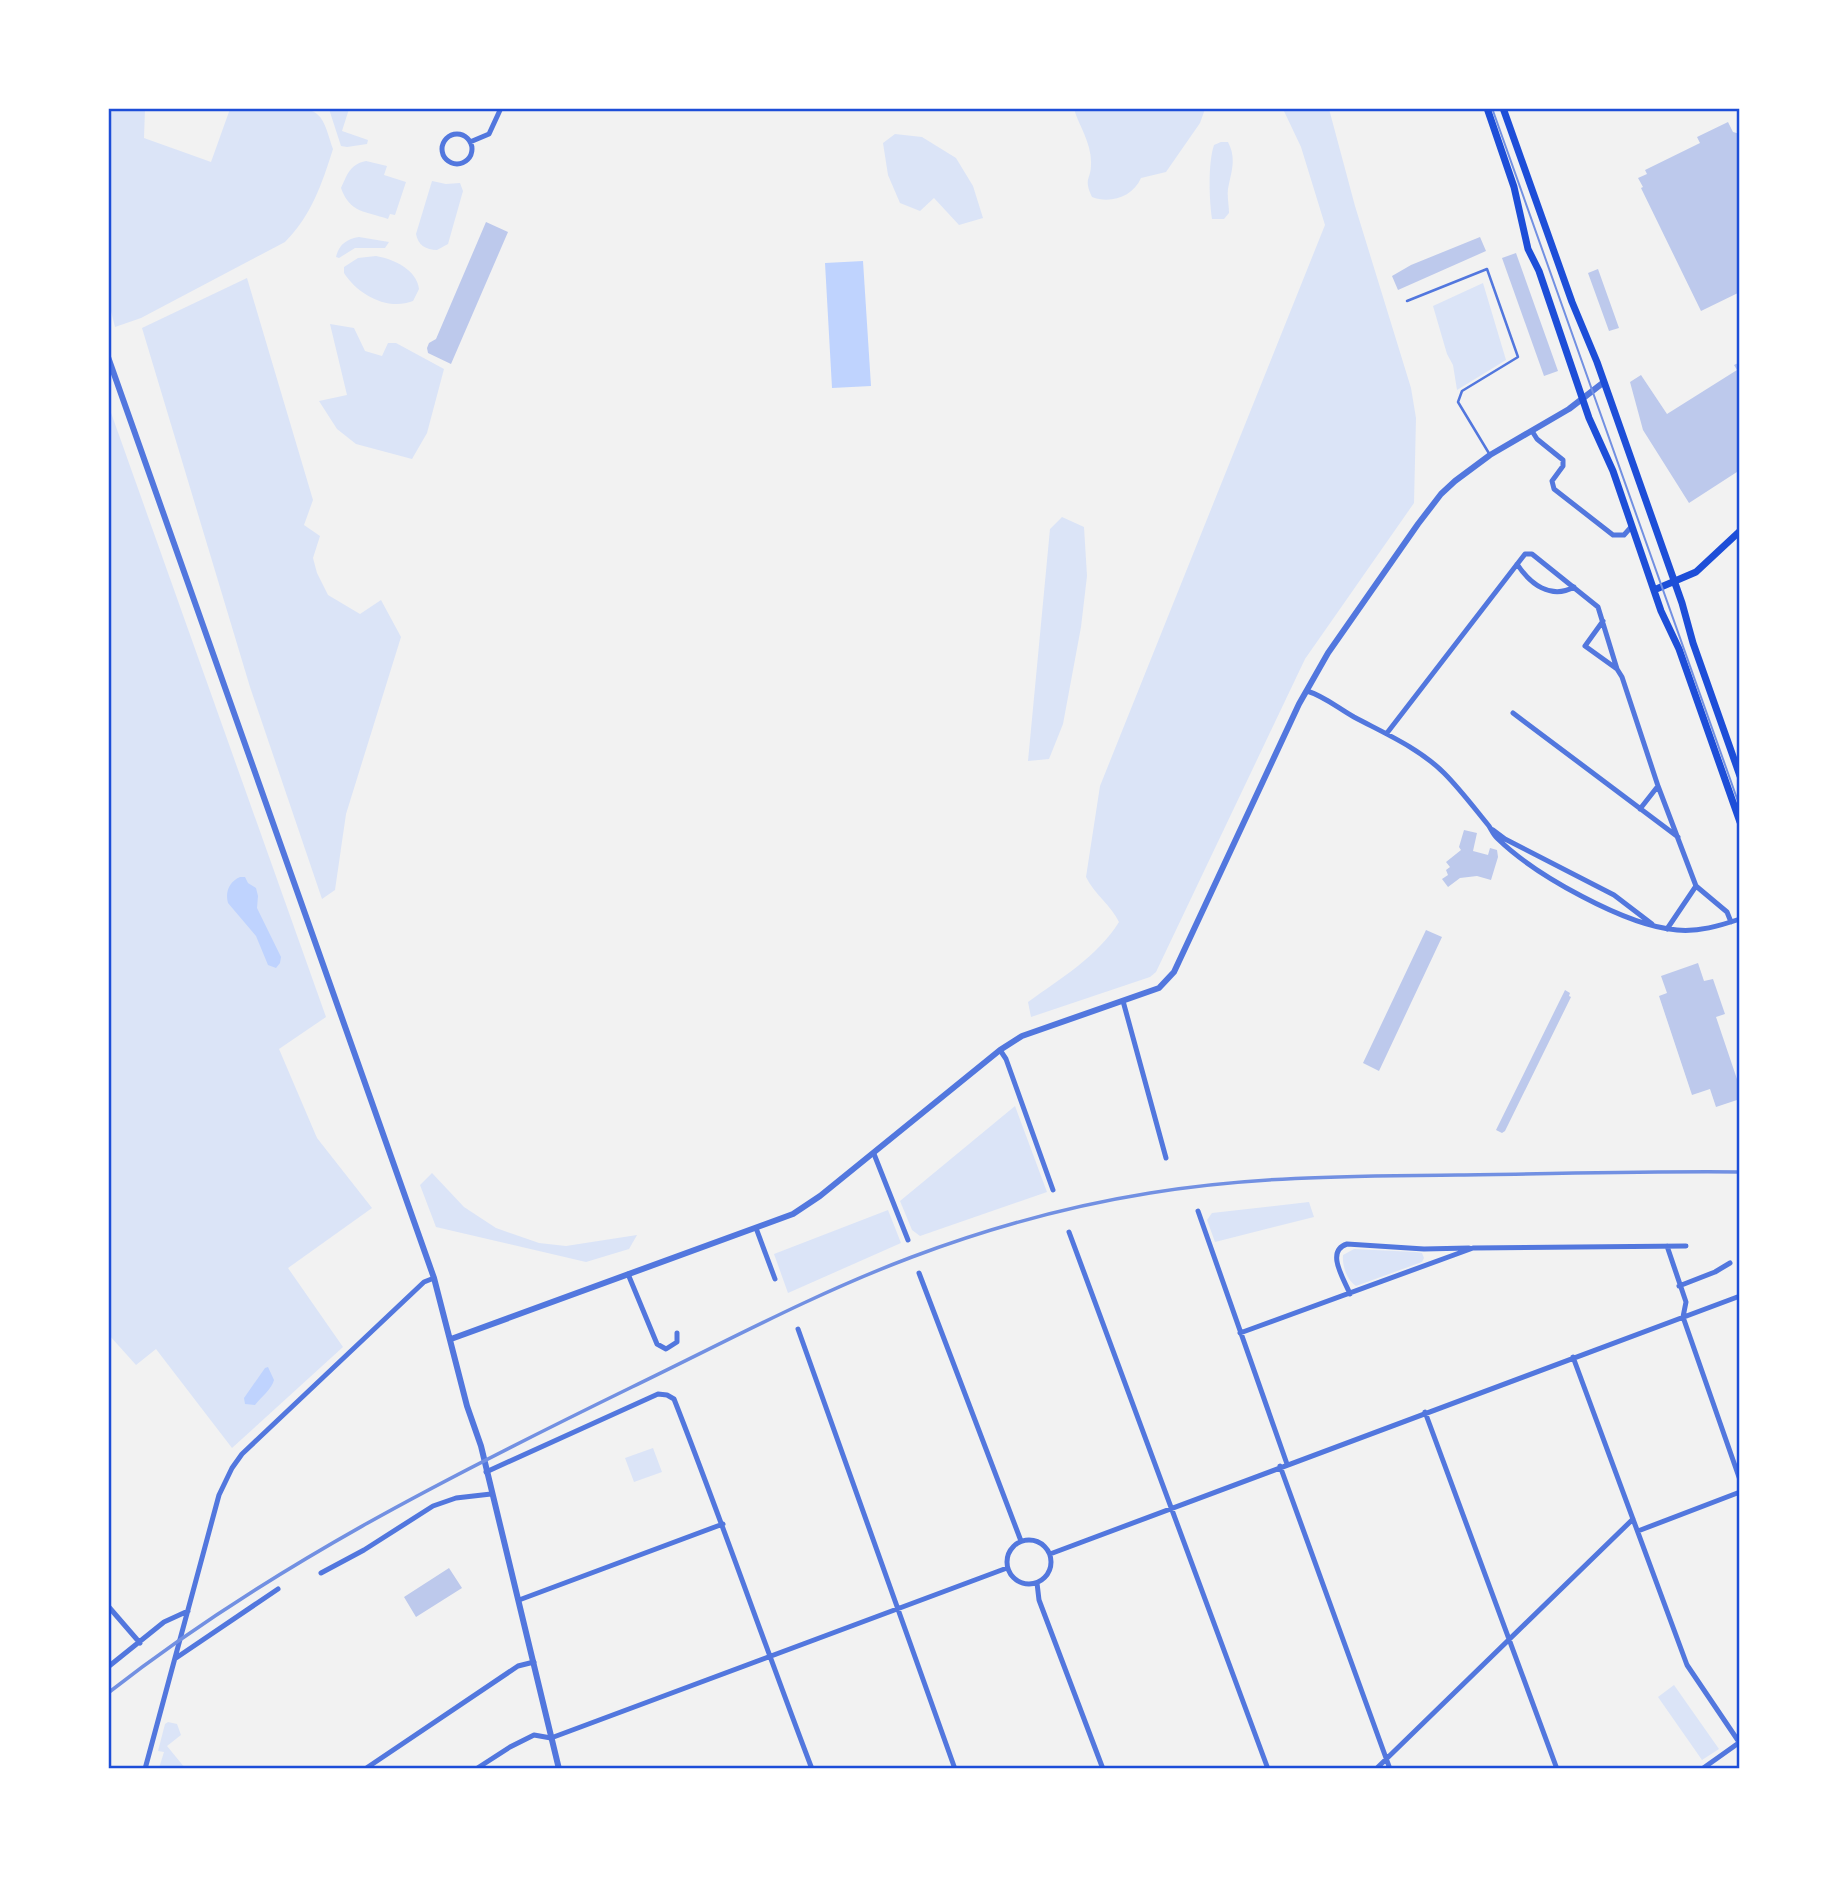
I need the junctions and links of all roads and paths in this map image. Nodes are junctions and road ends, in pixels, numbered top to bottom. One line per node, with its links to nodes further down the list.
1 (500, 108): 4 (street)
2 (1487, 108): 8 (main road)
3 (1503, 108): 7 (main road)
4 (470, 142): 4 (street)
5 (1406, 301): 10 (lane)
6 (108, 356): 53 (street)
7 (1604, 382): 8 (street); 14 (main road)
8 (1583, 400): 9 (street); 11 (main road)
9 (1532, 431): 10 (street); 11 (street)
10 (1490, 455): 19 (street)
11 (1632, 526): 16 (main road)
12 (1740, 531): 14 (main road)
13 (1517, 564): 15 (street); 15 (street); 21 (street)
14 (1675, 582): 16 (main road); 22 (main road)
15 (1574, 587): 17 (street)
16 (1654, 590): 26 (main road)
17 (1603, 621): 18 (street); 18 (street)
18 (1618, 670): 24 (street)
19 (1307, 691): 21 (street); 38 (street)
20 (1513, 713): 25 (street)
21 (1387, 733): 27 (street)
22 (1737, 762): 23 (main road)
23 (1740, 776)
24 (1658, 786): 25 (street); 28 (street)
25 (1640, 809): 28 (street)
26 (1740, 822)
27 (1491, 828): 29 (street); 30 (street)
28 (1679, 837): 31 (street)
29 (1556, 866): 30 (street); 32 (street)
30 (1551, 877): 33 (street)
31 (1696, 886): 35 (street); 37 (street)
32 (1626, 904): 33 (street); 36 (street)
33 (1622, 916): 36 (street)
34 (1740, 919): 35 (street)
35 (1731, 922): 37 (street)
36 (1652, 924): 37 (street)
37 (1667, 929)
38 (1123, 1001): 39 (street); 41 (street)
39 (1000, 1050): 40 (street); 42 (street)
40 (874, 1154): 44 (street); 46 (street)
41 (1166, 1158)
42 (1053, 1190)
43 (1198, 1211): 61 (street)
44 (756, 1228): 52 (street); 54 (street)
45 (1069, 1232): 70 (street)
46 (908, 1240)
47 (1667, 1246): 48 (street); 49 (street); 55 (street)
48 (1686, 1246)
49 (1473, 1248): 56 (street); 56 (street)
50 (1731, 1263): 55 (street)
51 (919, 1273): 74 (street)
52 (628, 1274): 60 (street); 62 (street)
53 (434, 1278): 62 (street); 83 (street)
54 (775, 1279)
55 (1679, 1286): 58 (street)
56 (1349, 1294): 61 (street)
57 (1740, 1296): 58 (street)
58 (1683, 1317): 63 (street); 67 (street)
59 (798, 1329): 82 (street)
60 (677, 1333)
61 (1240, 1333): 65 (street)
62 (451, 1339): 66 (street)
63 (1573, 1357): 64 (street); 71 (street)
64 (1425, 1412): 65 (street); 84 (street)
65 (1284, 1465): 70 (street); 92 (street)
66 (486, 1472): 69 (street); 72 (street)
67 (1740, 1480)
68 (1740, 1492): 73 (street)
69 (491, 1494): 77 (street); 80 (street)
70 (1172, 1508): 75 (street); 100 (street)
71 (1633, 1519): 73 (street); 84 (street)
72 (723, 1524): 80 (street); 86 (street)
73 (1638, 1531): 91 (street)
74 (1021, 1541): 75 (street); 76 (street)
75 (1050, 1554): 78 (street)
76 (1007, 1568): 78 (street); 82 (street)
77 (321, 1573)
78 (1037, 1583): 99 (street)
79 (278, 1589): 87 (street)
80 (519, 1600): 88 (street)
81 (108, 1606): 85 (street)
82 (896, 1609): 86 (street); 98 (street)
83 (188, 1611): 85 (street); 87 (street)
84 (1509, 1637): 92 (street); 103 (street)
85 (140, 1643): 89 (street)
86 (769, 1657): 90 (street); 97 (street)
87 (176, 1658): 93 (street)
88 (534, 1662): 90 (street); 94 (street)
89 (108, 1667)
90 (551, 1738): 95 (street); 96 (street)
91 (1739, 1742): 104 (street)
92 (1386, 1759): 101 (street); 102 (street)
93 (145, 1769)
94 (365, 1769)
95 (476, 1769)
96 (559, 1769)
97 (812, 1769)
98 (955, 1769)
99 (1103, 1769)
100 (1268, 1769)
101 (1376, 1769)
102 (1390, 1769)
103 (1556, 1769)
104 (1702, 1769)

